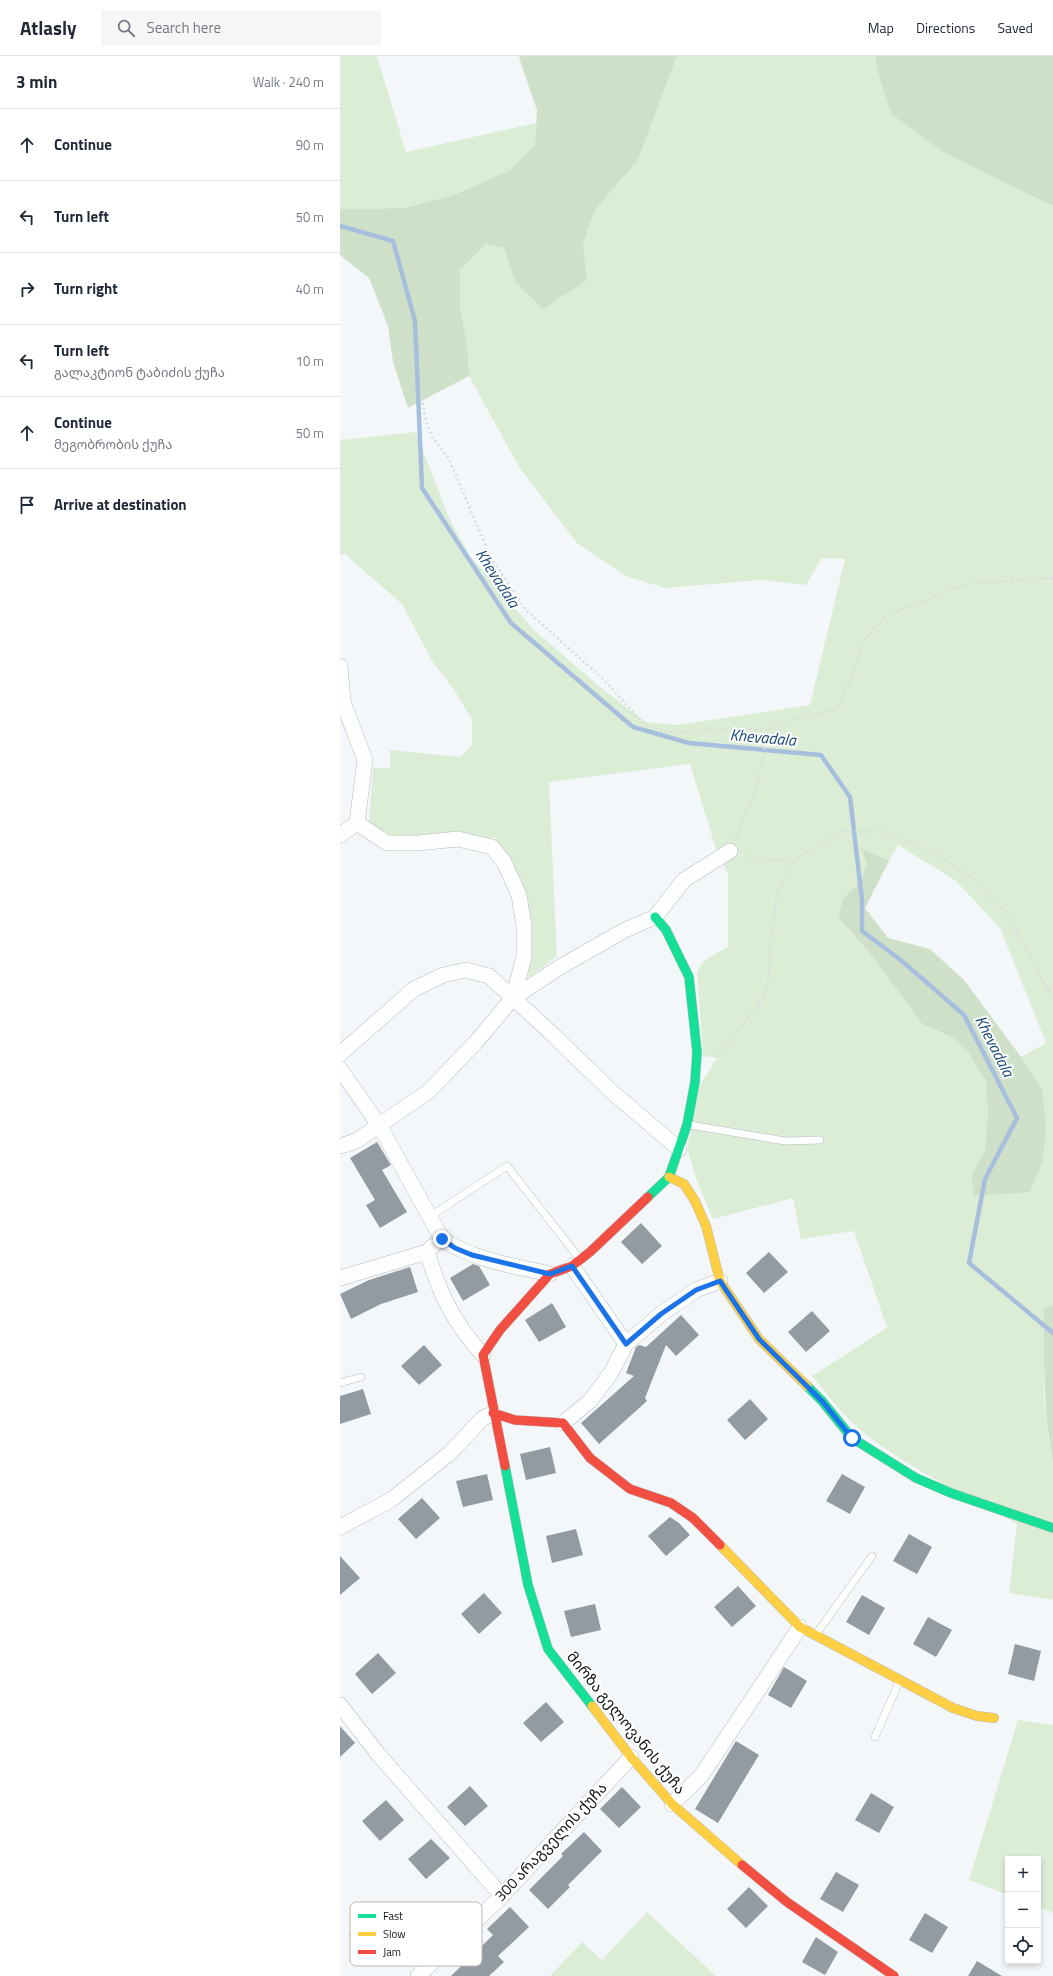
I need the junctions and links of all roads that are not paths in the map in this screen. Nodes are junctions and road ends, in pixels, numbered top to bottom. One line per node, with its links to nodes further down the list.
1 (340, 666): 2 (street)
2 (342, 701): 3 (street)
3 (357, 823): 4 (street); 7 (street)
4 (340, 835)
5 (730, 851): 6 (street)
6 (655, 917): 7 (street); 11 (street)
7 (513, 998): 8 (street); 10 (street); 14 (street)
8 (340, 1054)
9 (340, 1069): 10 (street)
10 (379, 1125): 13 (street); 16 (street)
11 (688, 1125): 12 (lane); 14 (street)
12 (820, 1140)
13 (340, 1146)
14 (679, 1149): 15 (street)
15 (669, 1177): 19 (street); 22 (street)
16 (429, 1217): 17 (street); 19 (lane)
17 (442, 1239): 18 (street); 20 (street)
18 (427, 1252): 21 (street); 24 (street)
19 (576, 1263): 20 (street); 23 (street)
20 (550, 1274): 24 (street)
21 (340, 1278)
22 (720, 1281): 23 (street); 30 (street)
23 (626, 1344): 28 (street)
24 (483, 1355): 27 (street, მირზა გელოვანის ქუჩა)
25 (361, 1377): 26 (lane)
26 (340, 1383)
27 (493, 1413): 28 (street); 29 (street); 38 (street, მირზა გელოვანის ქუჩა)
28 (563, 1423): 32 (street)
29 (340, 1527)
30 (1053, 1528)
31 (872, 1556): 33 (lane)
32 (800, 1627): 33 (street); 39 (street)
33 (816, 1635): 34 (street)
34 (900, 1680): 36 (street); 37 (lane)
35 (340, 1705): 40 (street)
36 (994, 1718)
37 (875, 1737)
38 (631, 1757): 39 (street, მირზა გელოვანის ქუჩა); 40 (street, 300 არაგველის ქუჩა)
39 (672, 1804): 44 (street, მირზა გელოვანის ქუჩა)
40 (502, 1896): 41 (street, 300 არაგველის ქუჩა)
41 (482, 1915)
42 (428, 1966): 43 (street, 300 არაგველის ქუჩა)
43 (418, 1976)
44 (894, 1976)

